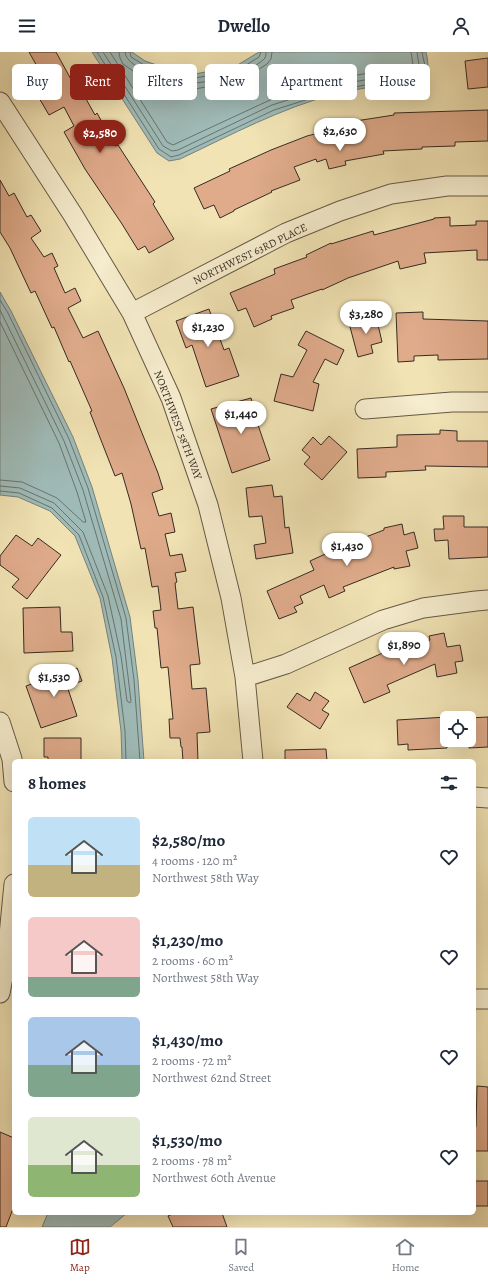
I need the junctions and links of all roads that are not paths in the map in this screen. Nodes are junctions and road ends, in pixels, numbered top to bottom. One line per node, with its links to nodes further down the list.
1 (0, 102): 3 (street, NORTHWEST 58TH WAY)
2 (488, 186): 3 (street, NORTHWEST 63RD PLACE)
3 (132, 313): 7 (street, NORTHWEST 58TH WAY)
4 (488, 402): 5 (street)
5 (365, 409)
6 (488, 600): 7 (street)
7 (245, 677): 10 (street, NORTHWEST 58TH WAY)
8 (0, 722): 9 (street)
9 (12, 759)
10 (253, 759)
11 (476, 797): 12 (street)
12 (488, 798)
13 (12, 905): 14 (street)
14 (0, 993)
15 (476, 999): 16 (street)
16 (488, 999)

